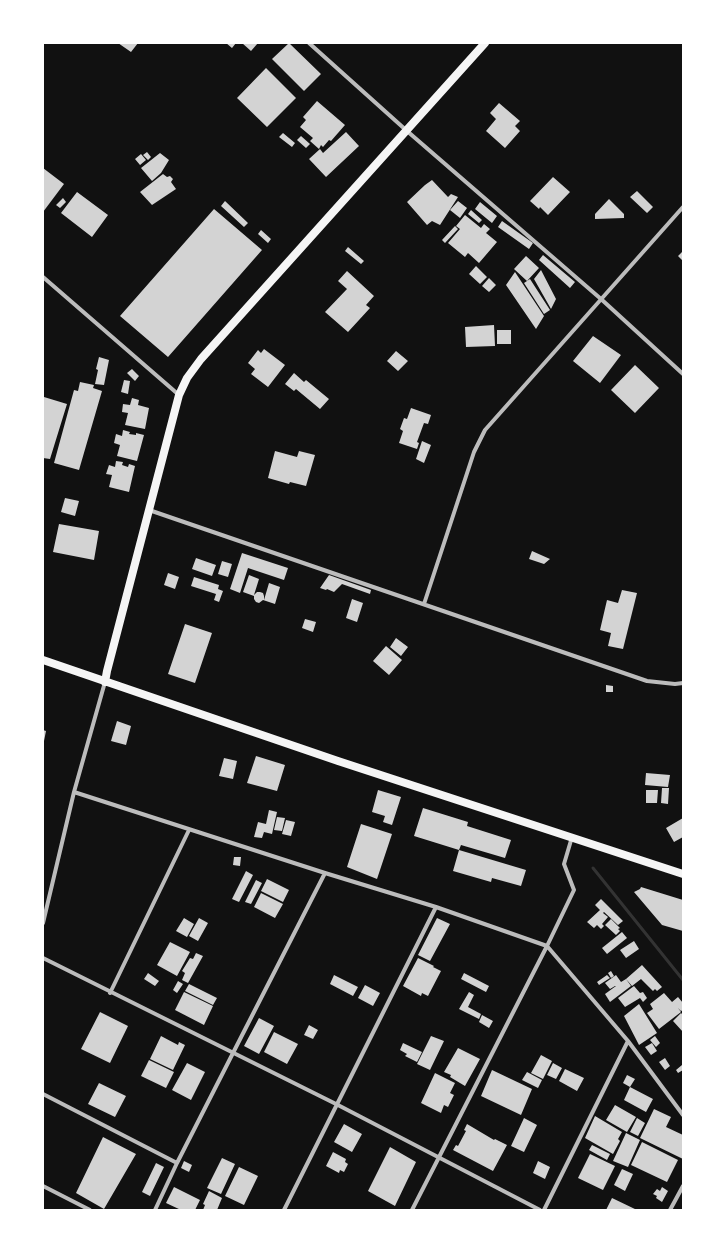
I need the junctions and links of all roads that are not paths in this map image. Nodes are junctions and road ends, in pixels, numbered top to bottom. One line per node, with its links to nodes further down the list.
1 (309, 43): 3 (street)
2 (485, 43): 3 (main road)
3 (407, 131): 6 (street); 8 (main road)
4 (683, 207): 6 (street)
5 (43, 277): 8 (street)
6 (601, 299): 7 (street); 10 (street)
7 (683, 374)
8 (178, 395): 9 (main road)
9 (149, 510): 10 (street); 12 (main road)
10 (424, 604): 13 (street)
11 (43, 660): 12 (main road)
12 (105, 682): 14 (street); 16 (main road)
13 (683, 683)
14 (74, 792): 15 (street); 20 (street)
15 (189, 830): 17 (street); 23 (street)
16 (572, 837): 18 (main road); 21 (street)
17 (325, 873): 19 (street); 25 (street)
18 (683, 874)
19 (436, 907): 21 (street); 27 (street)
20 (43, 923)
21 (547, 946): 24 (street); 29 (street)
22 (43, 958): 23 (street)
23 (110, 993): 25 (street)
24 (628, 1041): 28 (street); 38 (street)
25 (233, 1053): 27 (street); 30 (street)
26 (43, 1094): 30 (street)
27 (336, 1104): 29 (street); 35 (street)
28 (683, 1115)
29 (439, 1157): 36 (street); 37 (street)
30 (178, 1163): 34 (street)
31 (43, 1186): 33 (street)
32 (683, 1186): 39 (street)
33 (90, 1210)
34 (156, 1210)
35 (284, 1210)
36 (412, 1210)
37 (540, 1210)
38 (544, 1210)
39 (670, 1210)

